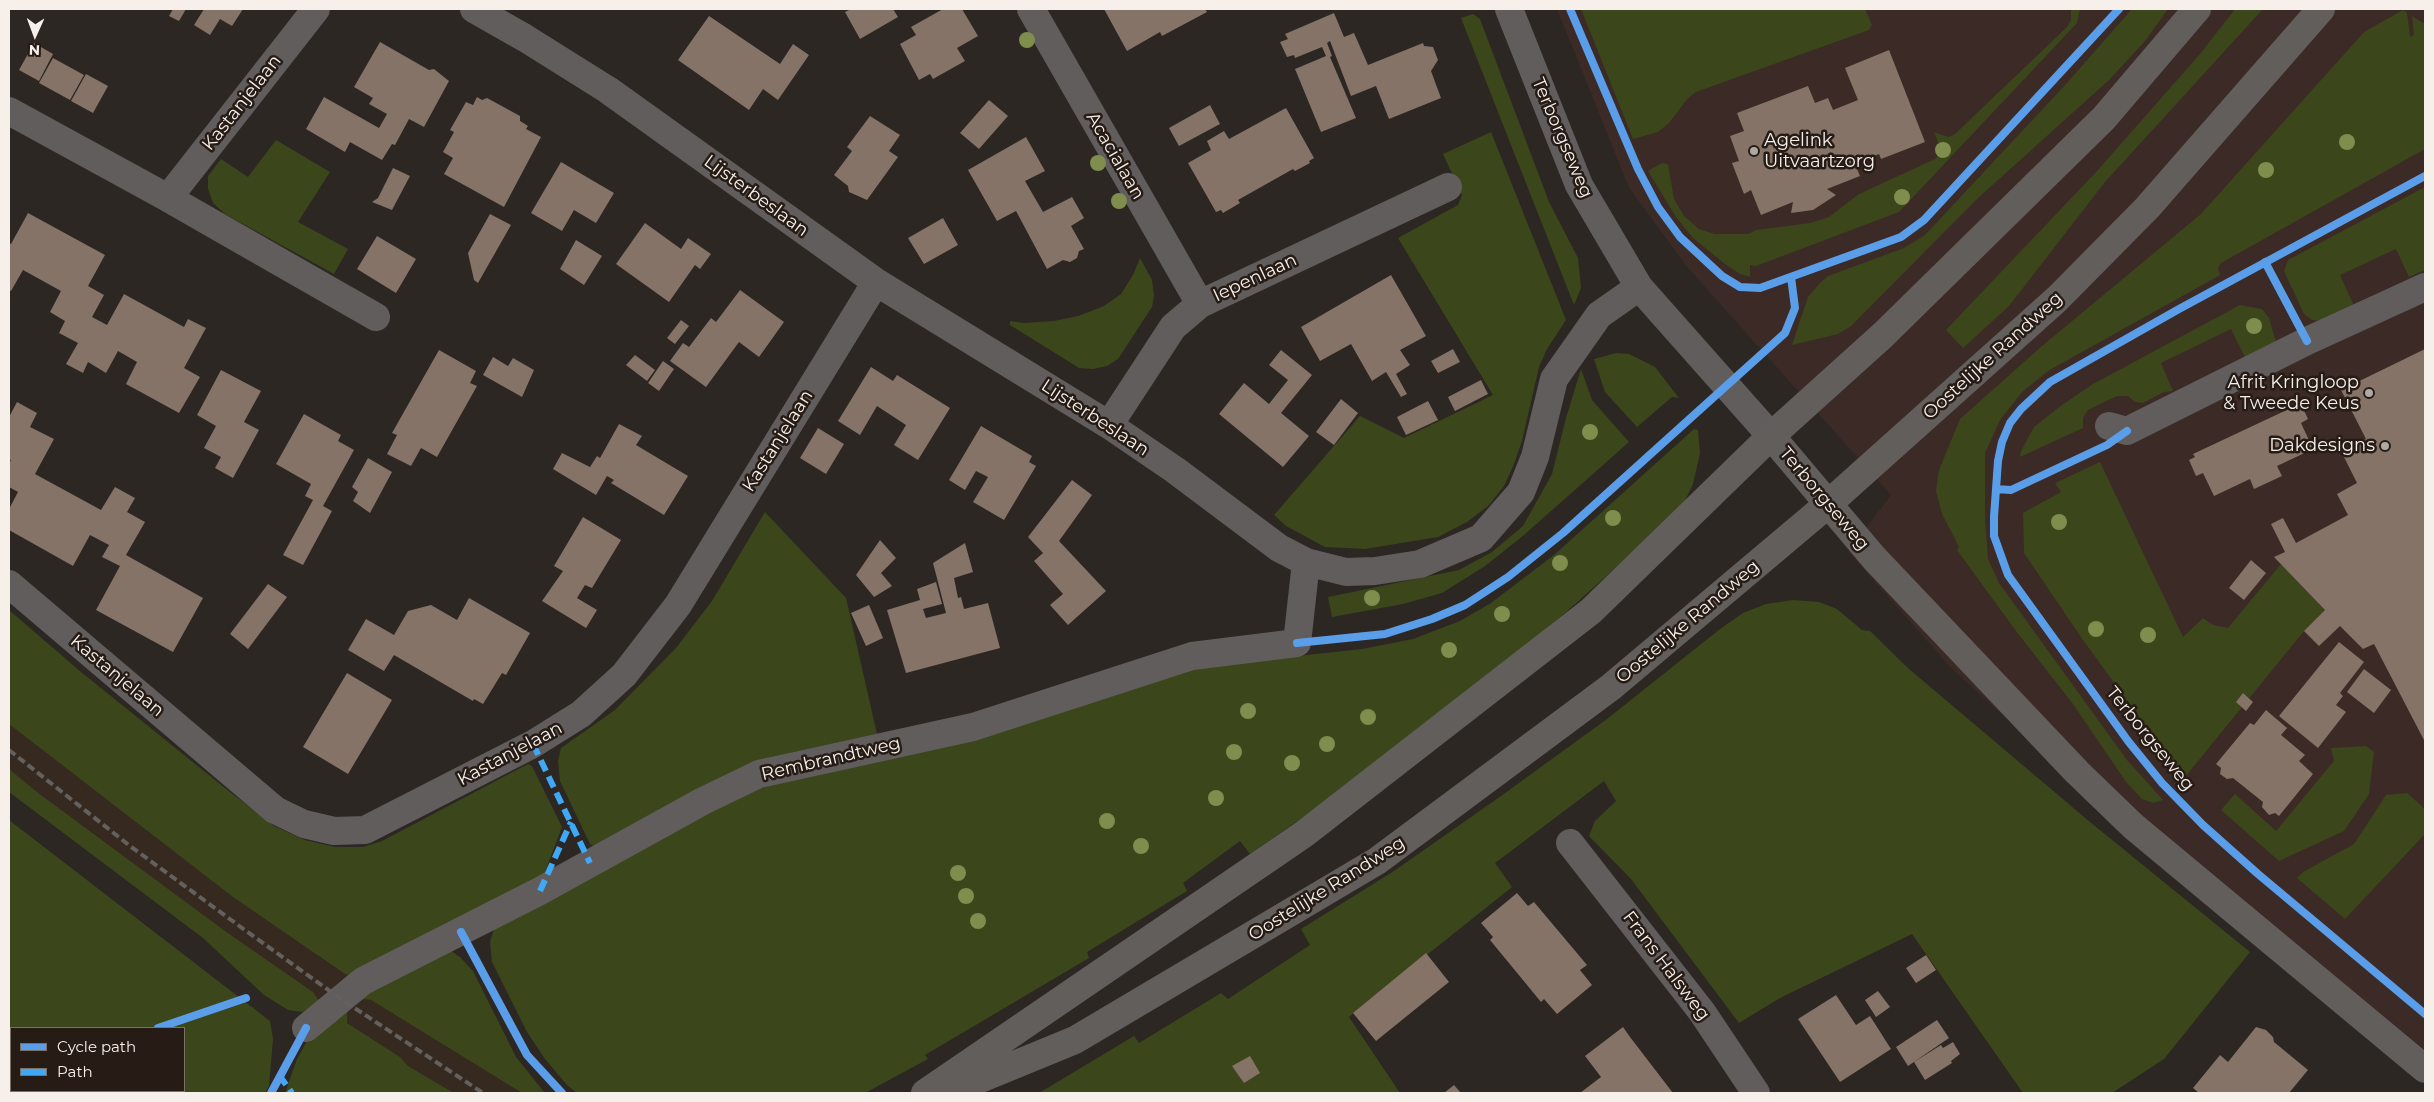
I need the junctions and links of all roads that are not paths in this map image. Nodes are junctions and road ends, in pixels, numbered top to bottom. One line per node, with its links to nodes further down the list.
1 (316, 9): 9 (street, Kastanjelaan)
2 (474, 9): 10 (street, Lijsterbeslaan)
3 (1031, 9): 13 (street, Acacialaan)
4 (1509, 9): 11 (street, Terborgseweg)
5 (2197, 9): 17 (main road)
6 (2321, 9): 18 (main road, Oostelijke Randweg)
7 (9, 111): 9 (street)
8 (1448, 187): 13 (street, Iepenlaan)
9 (168, 198): 14 (street)
10 (876, 282): 15 (street, Lijsterbeslaan); 20 (street, Kastanjelaan)
11 (1639, 287): 17 (street, Terborgseweg); 19 (street, Lijsterbeslaan)
12 (2425, 287): 16 (street)
13 (1200, 304): 15 (street, Iepenlaan)
14 (376, 317)
15 (1109, 425): 19 (street, Lijsterbeslaan)
16 (2109, 426)
17 (1771, 436): 18 (main road, Terborgseweg); 24 (main road)
18 (1827, 505): 23 (main road, Terborgseweg); 25 (main road, Oostelijke Randweg)
19 (1306, 562): 22 (street, Rembrandtweg)
20 (9, 584)
21 (1570, 843): 26 (street, Frans Halsweg)
22 (306, 1028)
23 (2425, 1069)
24 (925, 1093)
25 (946, 1093)
26 (1756, 1093)

